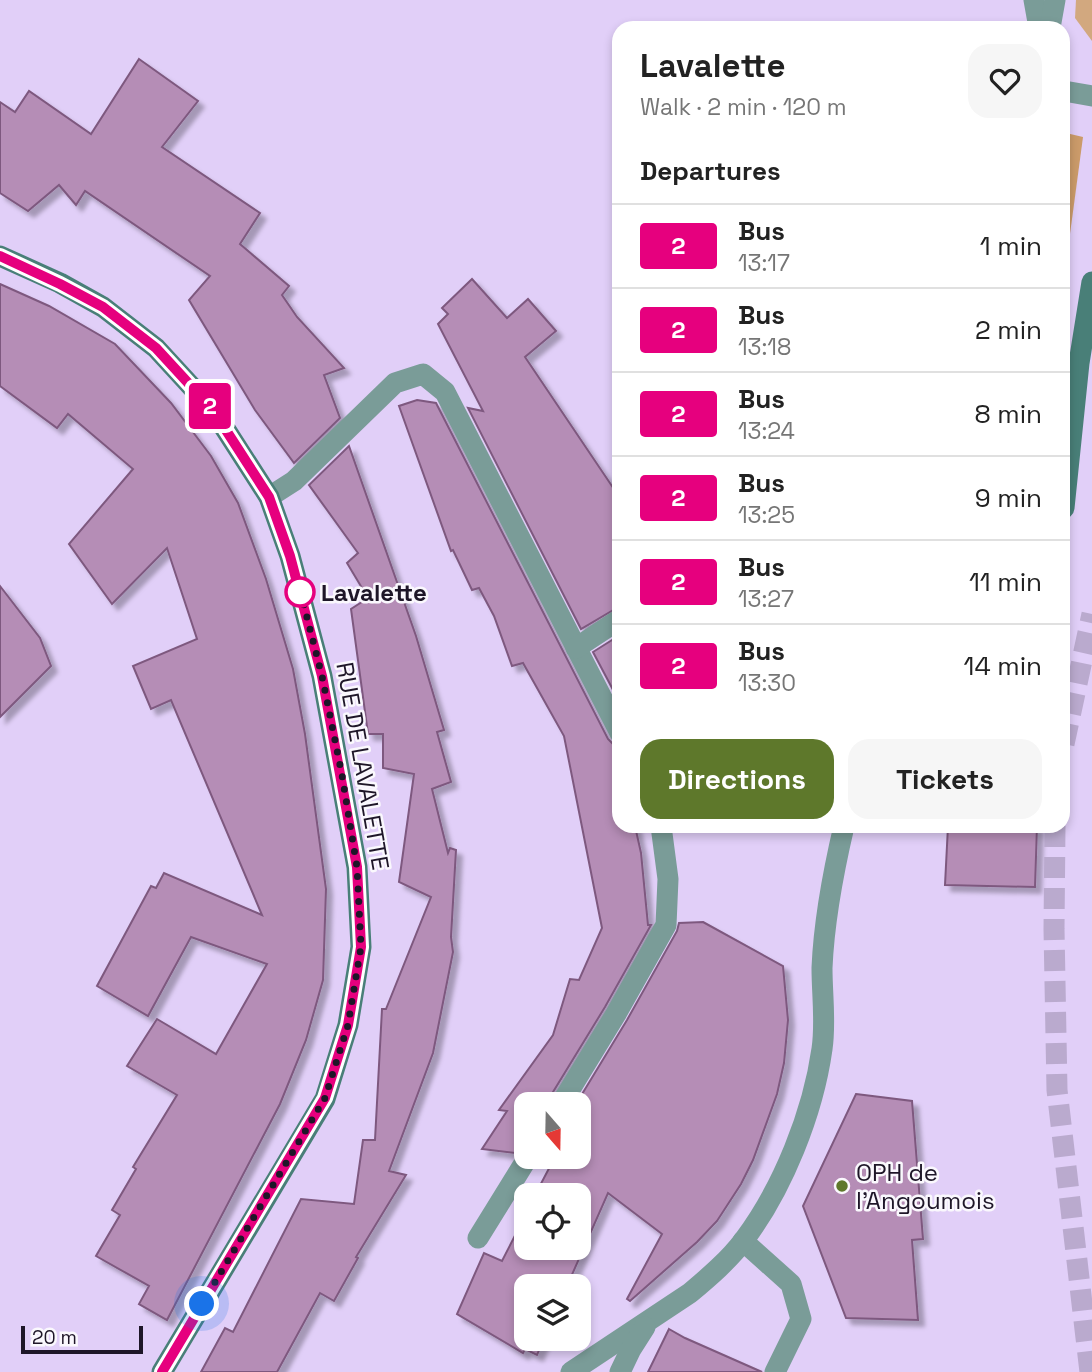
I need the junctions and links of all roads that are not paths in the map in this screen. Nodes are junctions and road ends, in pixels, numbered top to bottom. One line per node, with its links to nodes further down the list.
1 (1034, 0): 3 (street)
2 (1055, 0): 4 (street)
3 (1038, 21)
4 (1051, 21)
5 (0, 256): 8 (street, RUE DE LAVALETTE)
6 (1092, 282): 7 (street)
7 (1070, 450)
8 (269, 497): 10 (street); 19 (street, RUE DE LAVALETTE)
9 (612, 624): 10 (street)
10 (576, 648): 11 (street)
11 (612, 718)
12 (662, 833): 14 (street)
13 (843, 833): 17 (street)
14 (568, 1092)
15 (521, 1169): 16 (street)
16 (478, 1238)
17 (743, 1241): 18 (street); 22 (street)
18 (650, 1320): 20 (street); 21 (street)
19 (162, 1372)
20 (571, 1372)
21 (620, 1372)
22 (775, 1372)

